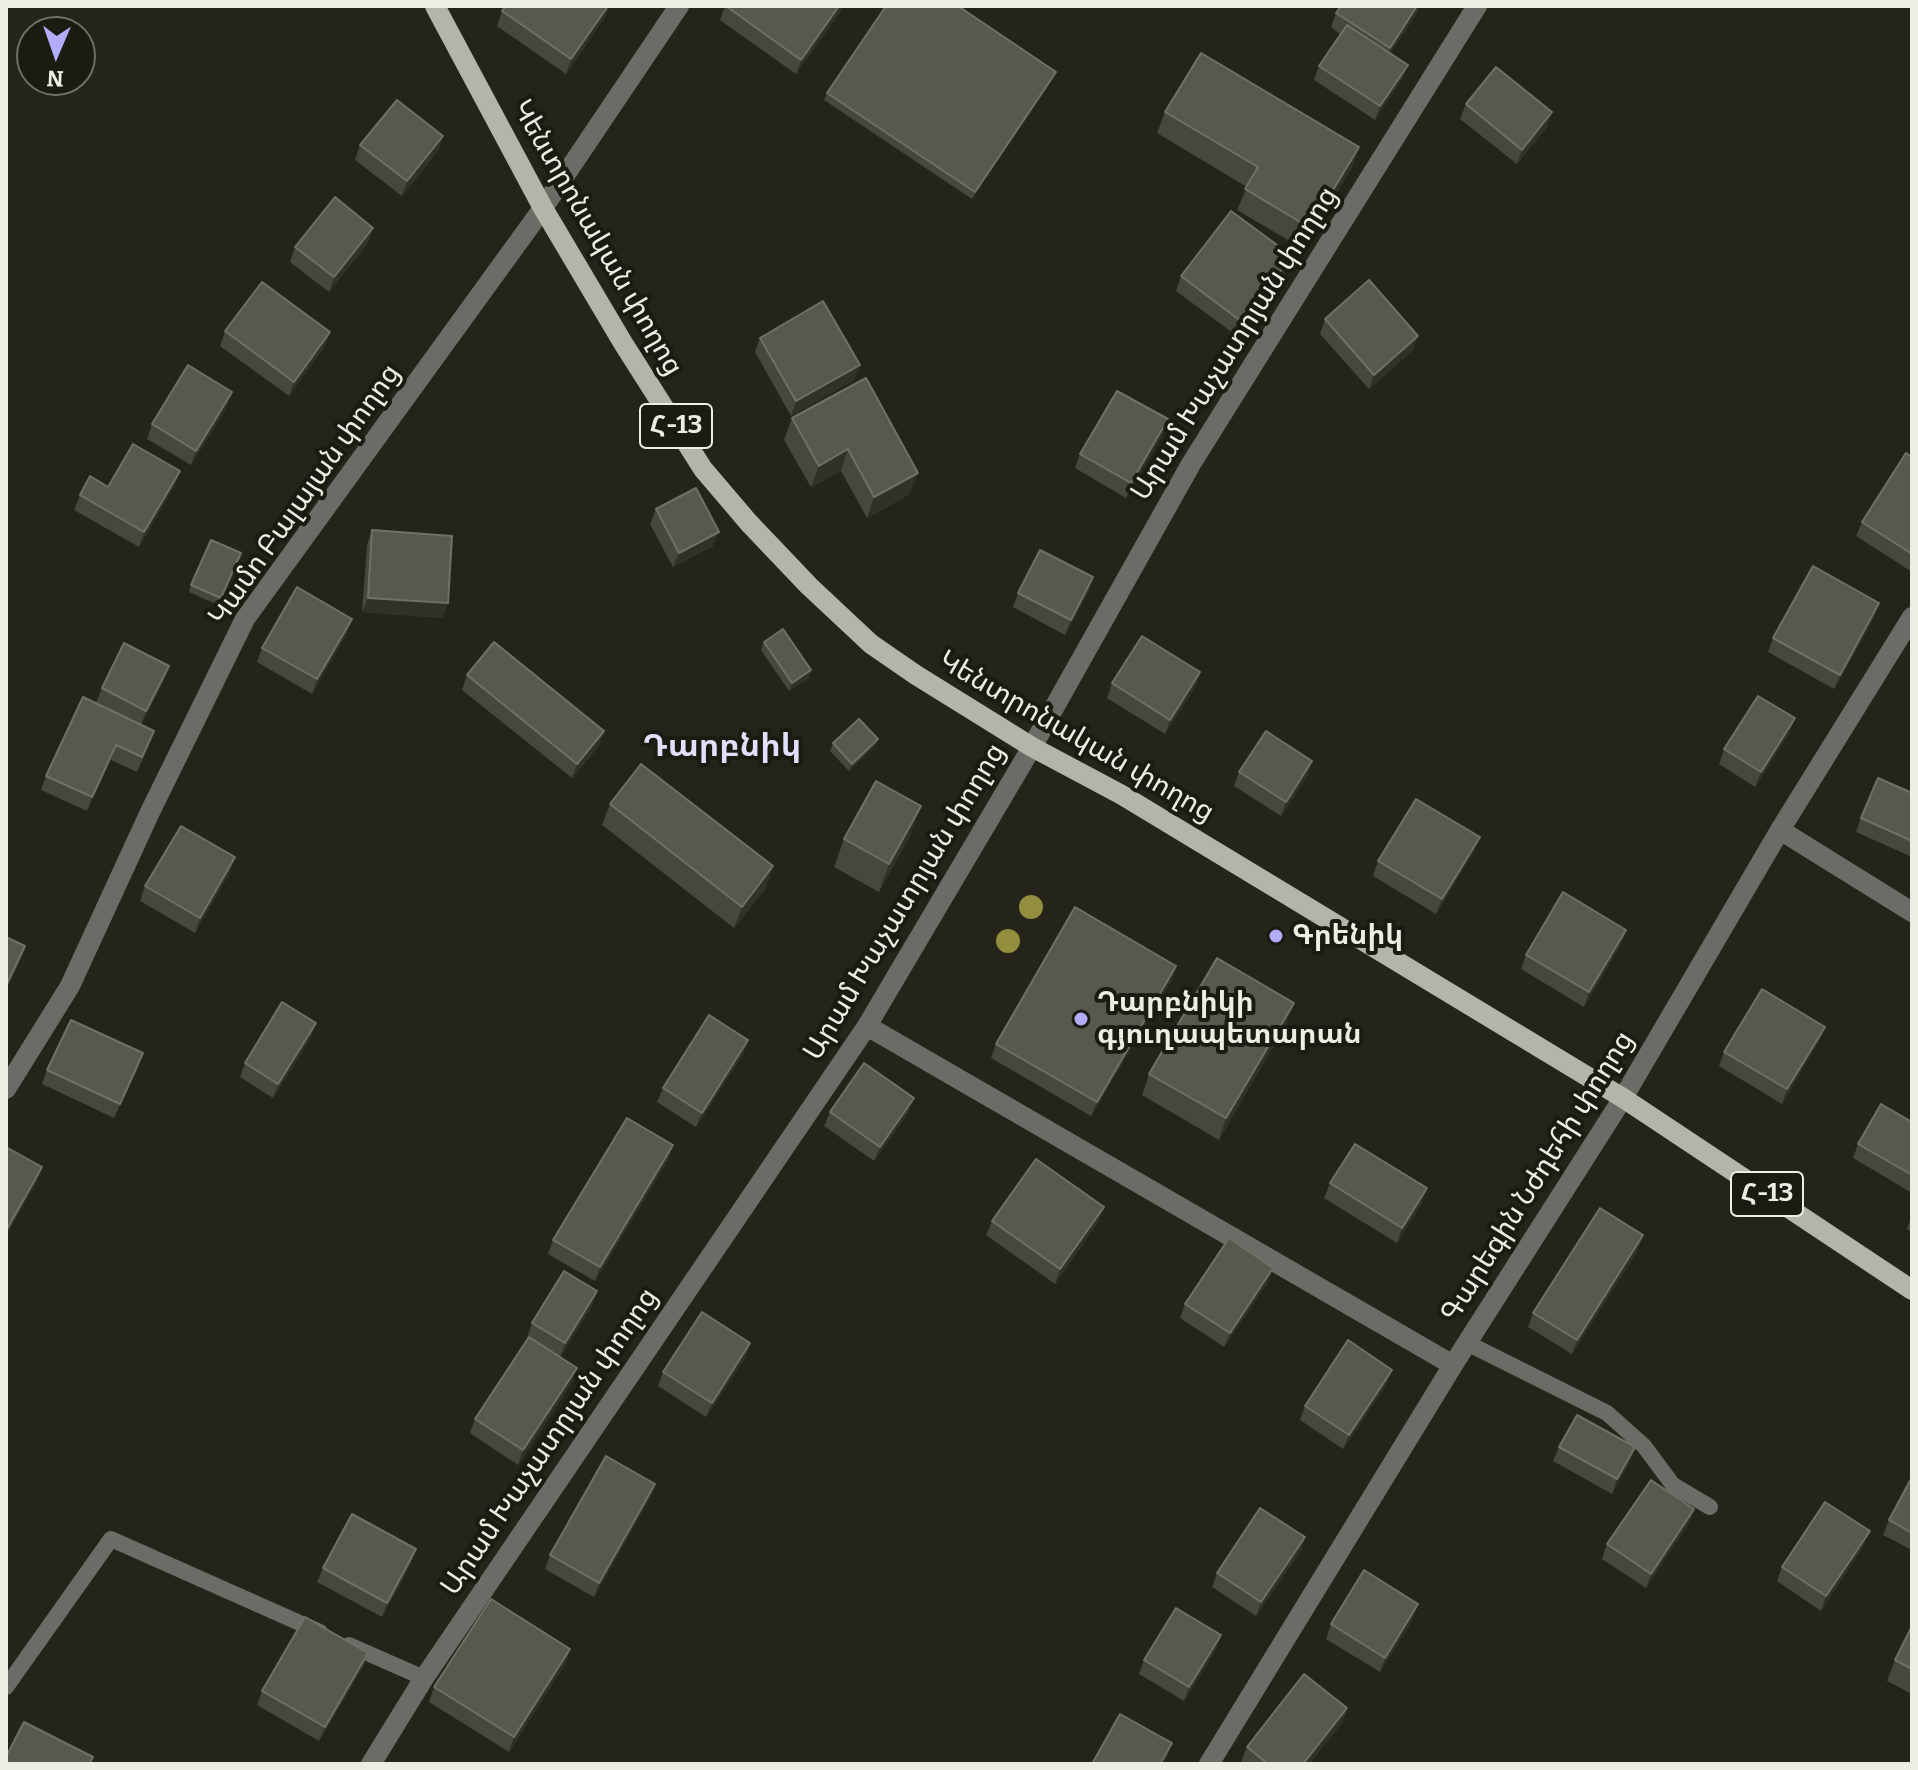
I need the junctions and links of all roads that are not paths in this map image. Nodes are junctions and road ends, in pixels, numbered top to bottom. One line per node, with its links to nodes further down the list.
1 (435, 6): 4 (main road, Կենտրոնական փողոց / Հ-13)
2 (679, 6): 4 (street, Կամո Բալայան փողոց)
3 (1477, 6): 6 (street, Արամ Խաչատրյան փողոց)
4 (543, 208): 6 (main road, Կենտրոնական փողոց / Հ-13); 10 (street, Կամո Բալայան փողոց)
5 (1912, 617): 7 (street, Գարեգին Նժդեհի փողոց)
6 (1032, 747): 9 (street, Արամ Խաչատրյան փողոց); 11 (main road, Կենտրոնական փողոց / Հ-13)
7 (1780, 830): 8 (street); 11 (street, Գարեգին Նժդեհի փողոց)
8 (1912, 912)
9 (867, 1026): 14 (street); 16 (street, Արամ Խաչատրյան փողոց)
10 (6, 1089)
11 (1623, 1098): 12 (main road, Կենտրոնական փողոց / Հ-13); 13 (street, Գարեգին Նժդեհի փողոց)
12 (1912, 1290)
13 (1467, 1343): 14 (street, Գարեգին Նժդեհի փողոց); 15 (lane)
14 (1453, 1365): 19 (street, Գարեգին Նժդեհի փողոց)
15 (1710, 1507)
16 (424, 1678): 17 (lane); 18 (street, Արամ Խաչատրյան փողոց)
17 (6, 1687)
18 (371, 1764)
19 (1209, 1764)

